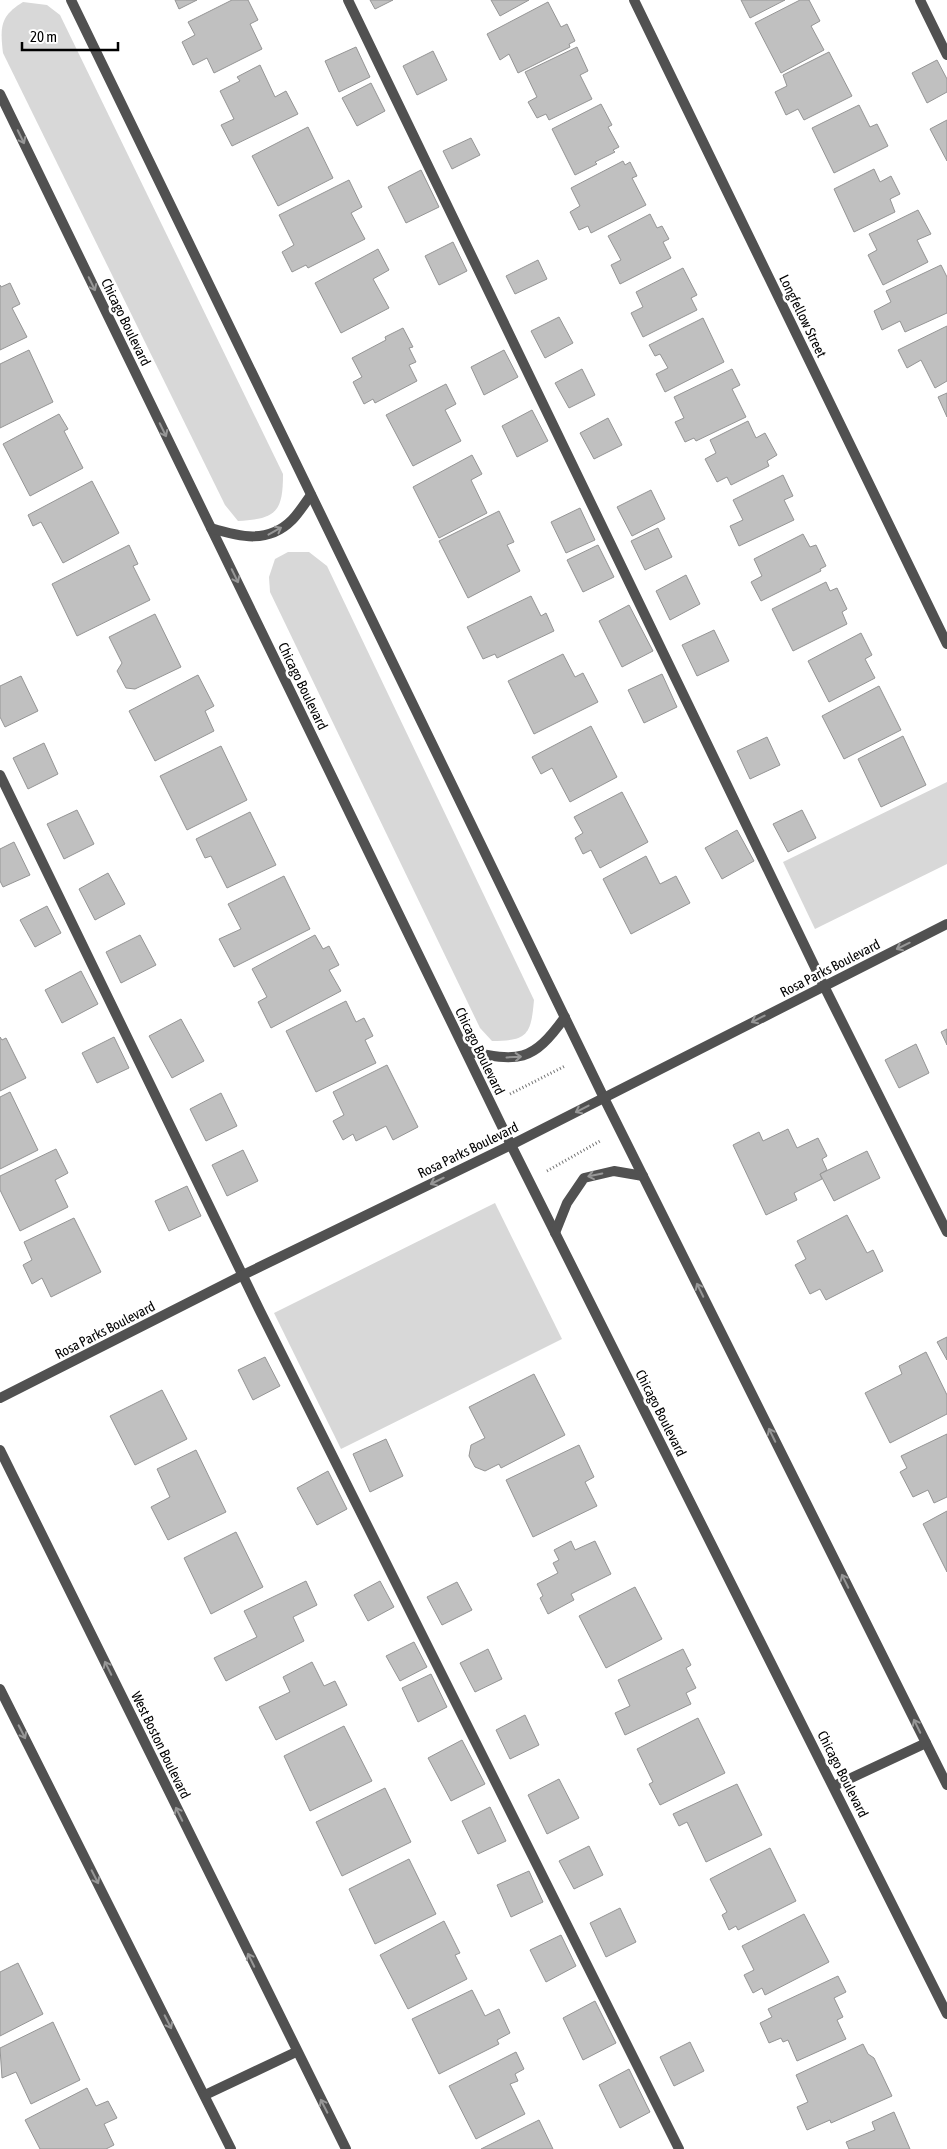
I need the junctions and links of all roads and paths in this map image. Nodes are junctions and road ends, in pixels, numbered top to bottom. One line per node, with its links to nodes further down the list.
1 (71, 0): 7 (street)
2 (348, 0): 12 (street)
3 (634, 0): 9 (street, Longfellow Street)
4 (920, 0): 5 (street)
5 (947, 55)
6 (0, 94): 8 (street, Chicago Boulevard, one-way to 8)
7 (311, 494): 8 (street, one-way to 7); 13 (street)
8 (211, 528): 14 (street, Chicago Boulevard, one-way to 14)
9 (947, 644)
10 (0, 775): 24 (street)
11 (947, 924): 12 (street, Rosa Parks Boulevard, one-way to 12)
12 (824, 986): 17 (street, Rosa Parks Boulevard, one-way to 17); 22 (street)
13 (565, 1018): 14 (street, one-way to 13); 17 (street)
14 (466, 1052): 19 (street, Chicago Boulevard)
15 (566, 1066): 16 (path)
16 (505, 1096)
17 (604, 1098): 19 (street, Rosa Parks Boulevard, one-way to 19); 21 (street)
18 (600, 1141): 20 (path)
19 (511, 1145): 23 (street, Chicago Boulevard); 24 (street, Rosa Parks Boulevard, one-way to 24)
20 (546, 1171)
21 (643, 1176): 23 (street, one-way to 23); 28 (street, one-way to 21)
22 (947, 1232)
23 (555, 1233): 30 (street, Chicago Boulevard)
24 (243, 1275): 25 (street, Rosa Parks Boulevard); 36 (street)
25 (0, 1398)
26 (0, 1450): 32 (street, West Boston Boulevard, one-way to 26)
27 (0, 1689): 33 (street, one-way to 33)
28 (926, 1743): 29 (street); 30 (street)
29 (947, 1785)
30 (834, 1786): 31 (street, Chicago Boulevard)
31 (947, 2014)
32 (296, 2052): 33 (street); 35 (street, West Boston Boulevard, one-way to 32)
33 (205, 2095): 34 (street)
34 (231, 2149)
35 (346, 2149)
36 (679, 2149)

